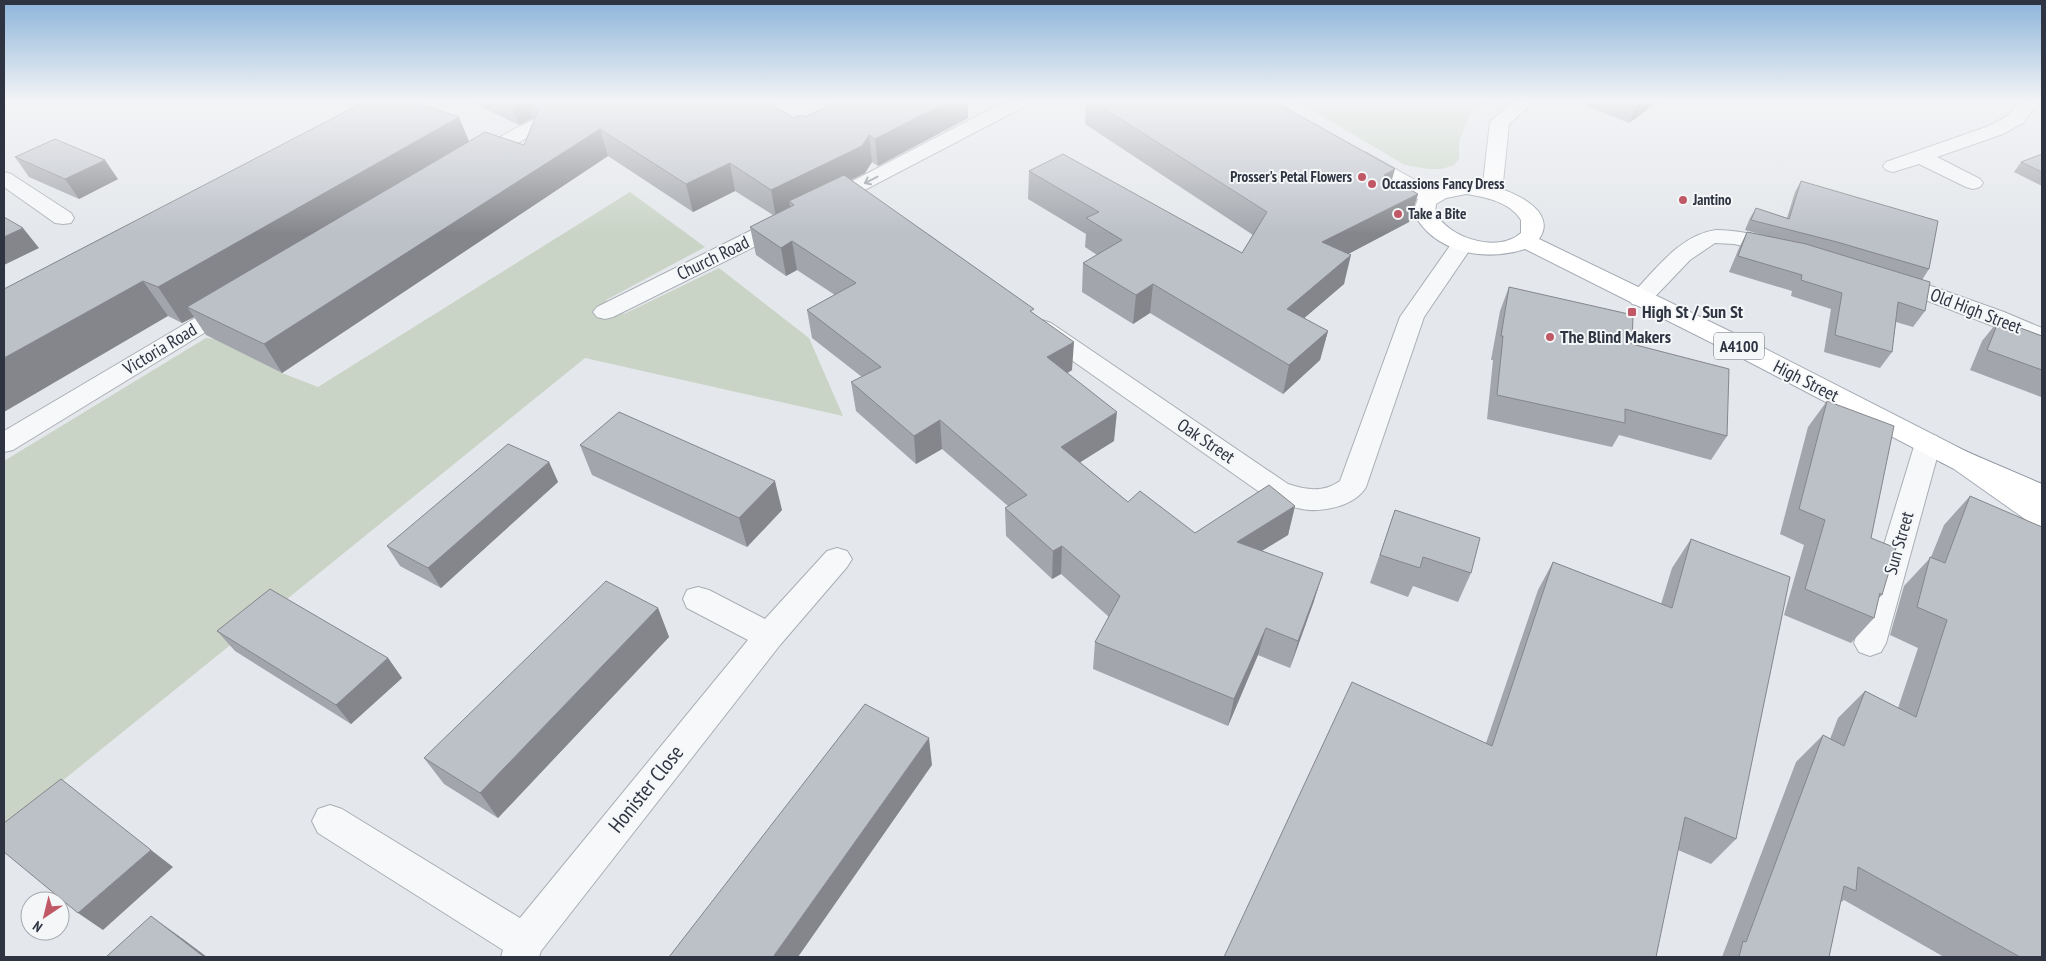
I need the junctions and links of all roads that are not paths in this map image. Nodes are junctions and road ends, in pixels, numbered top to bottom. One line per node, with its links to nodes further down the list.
1 (500, 145): 8 (street)
2 (937, 145): 11 (street, Church Road, one-way to 11)
3 (1497, 145): 12 (main road)
4 (1957, 145): 6 (street)
5 (1347, 150): 13 (main road)
6 (1922, 158): 7 (street); 10 (street)
7 (1893, 166)
8 (461, 168)
9 (4, 178): 15 (street)
10 (1973, 183)
11 (849, 191): 14 (street); 22 (street, Church Road)
12 (1492, 192): 13 (main road); 16 (main road)
13 (1430, 197): 17 (main road)
14 (873, 208)
15 (63, 218)
16 (1526, 241): 17 (main road); 21 (main road, High Street / A4100)
17 (1462, 244): 23 (street, Oak Street)
18 (1801, 252): 21 (street)
19 (1876, 274): 24 (street, Old High Street)
20 (250, 295): 25 (street, Victoria Road)
21 (1640, 299): 26 (main road, High Street / A4100)
22 (605, 312)
23 (1024, 315)
24 (2042, 337)
25 (4, 443)
26 (1940, 449): 27 (main road); 28 (main road, High Street / A4100); 29 (main road, High Street / A4100); 33 (street, Sun Street)
27 (2042, 495)
28 (2042, 503)
29 (2042, 516)
30 (837, 559): 32 (street, Honister Close)
31 (698, 599): 32 (street)
32 (769, 636): 35 (street, Honister Close)
33 (1870, 643)
34 (330, 821): 35 (street, Honister Close)
35 (522, 949)

